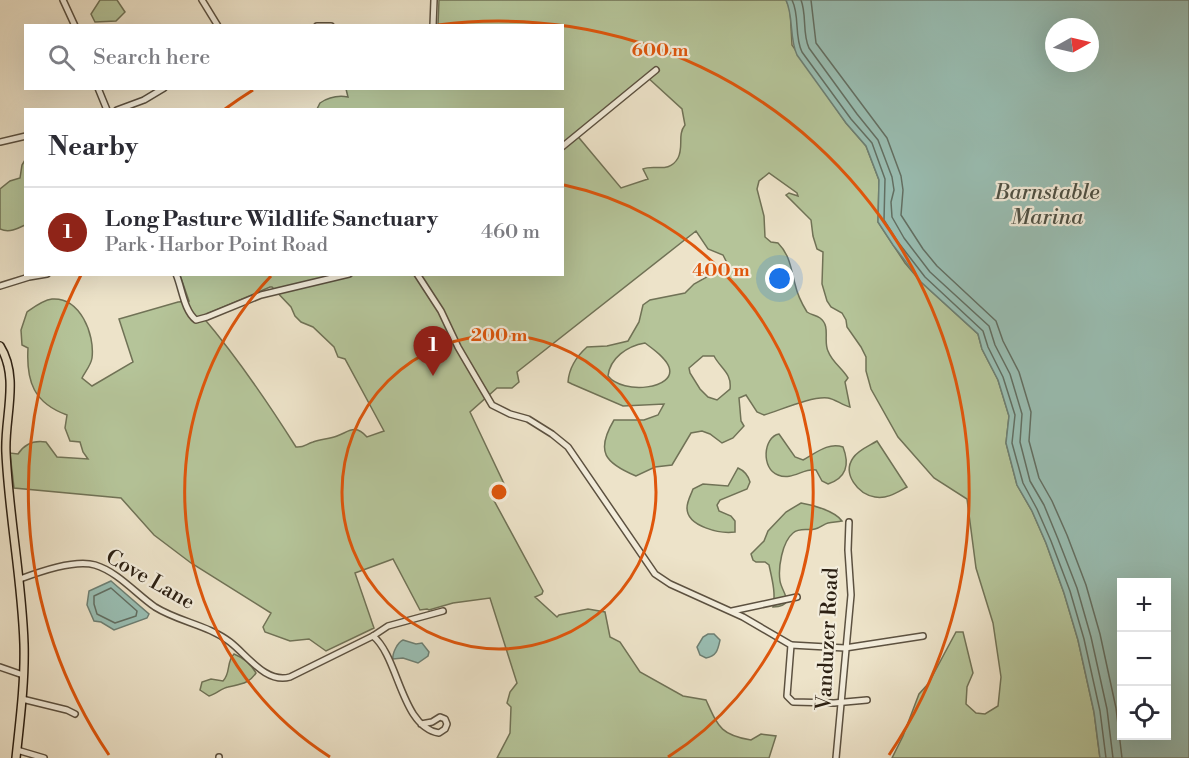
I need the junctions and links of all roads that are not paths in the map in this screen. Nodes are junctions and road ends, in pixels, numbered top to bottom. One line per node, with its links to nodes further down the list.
1 (63, 0): 4 (street)
2 (202, 0): 5 (street)
3 (434, 0): 6 (street)
4 (74, 24)
5 (217, 24)
6 (433, 24)
7 (656, 70): 14 (street)
8 (99, 90): 10 (street)
9 (161, 90): 11 (street)
10 (106, 108)
11 (122, 108)
12 (24, 136): 13 (street)
13 (0, 142)
14 (564, 145)
15 (35, 276): 19 (street)
16 (177, 276): 17 (street)
17 (341, 276)
18 (418, 276): 25 (street)
19 (0, 286)
20 (0, 346): 22 (main road)
21 (849, 522): 29 (street, Vanduzer Road)
22 (20, 579): 26 (street, Cove Lane); 31 (main road)
23 (797, 597): 25 (street)
24 (443, 611): 26 (street)
25 (730, 612): 28 (street)
26 (373, 636): 36 (street)
27 (923, 636): 29 (street)
28 (792, 645): 29 (street); 34 (street)
29 (844, 648): 34 (street, Vanduzer Road)
30 (0, 667): 31 (street)
31 (23, 675): 32 (main road)
32 (22, 699): 35 (street); 37 (main road)
33 (867, 700): 34 (street)
34 (842, 702): 39 (street, Vanduzer Road)
35 (75, 714)
36 (421, 724)
37 (16, 754): 38 (street)
38 (44, 758)
39 (836, 758)

